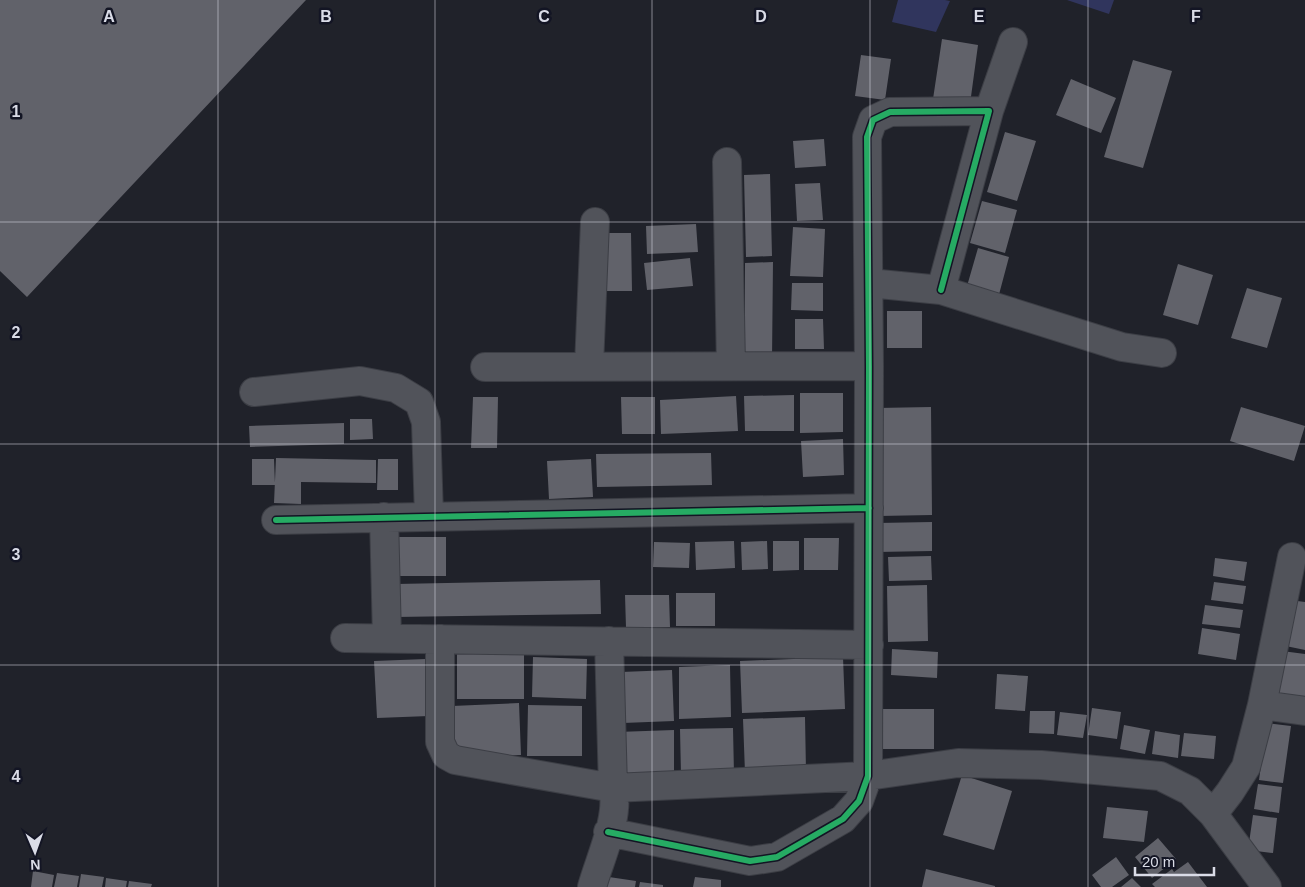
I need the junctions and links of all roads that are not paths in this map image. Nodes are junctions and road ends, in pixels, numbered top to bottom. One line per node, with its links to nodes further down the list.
1 (1013, 42): 2 (street)
2 (989, 111): 5 (street); 6 (street)
3 (727, 162): 10 (street)
4 (595, 222): 9 (street)
5 (869, 283): 6 (street); 11 (street)
6 (940, 290): 7 (street)
7 (1162, 353)
8 (485, 366): 9 (street)
9 (589, 366): 10 (street)
10 (732, 366): 11 (street)
11 (869, 366): 13 (street)
12 (254, 392): 14 (street)
13 (868, 508): 14 (street); 23 (street)
14 (429, 516): 15 (street)
15 (384, 518): 16 (street); 20 (street)
16 (276, 520)
17 (1292, 557): 18 (street)
18 (1295, 589): 24 (street)
19 (346, 638): 20 (street)
20 (387, 638): 21 (street)
21 (440, 639): 22 (street); 27 (street)
22 (608, 641): 23 (street); 27 (street)
23 (869, 645): 26 (street)
24 (1262, 705): 25 (street); 28 (street)
25 (1305, 711)
26 (868, 776): 27 (street); 28 (street); 29 (street)
27 (613, 788): 29 (street)
28 (1213, 814): 31 (street)
29 (608, 832): 30 (street)
30 (592, 887)
31 (1267, 887)

